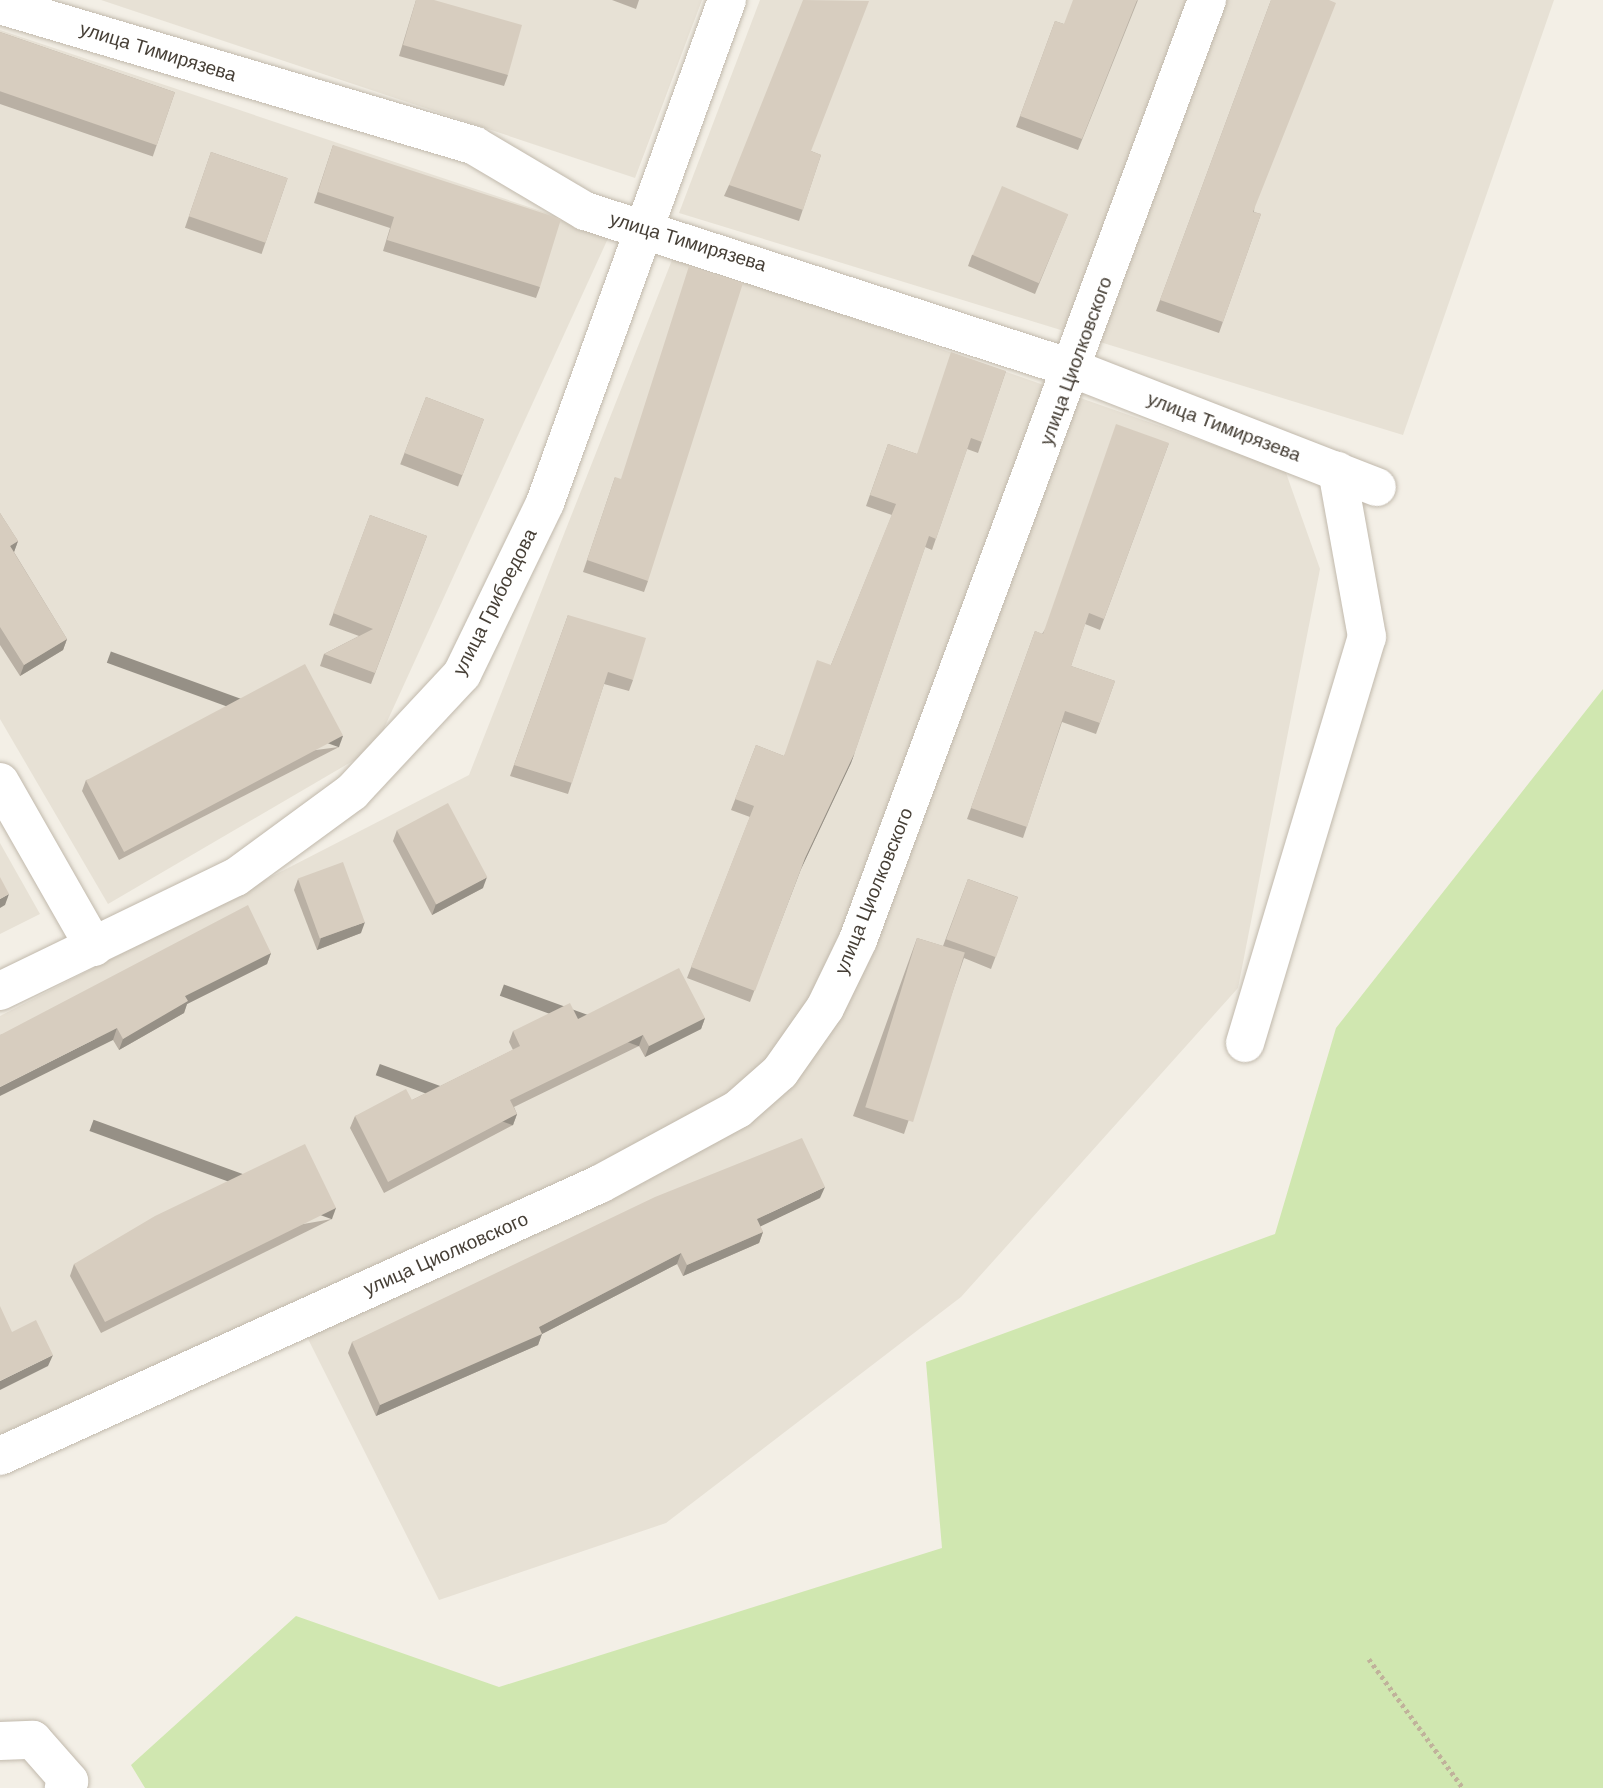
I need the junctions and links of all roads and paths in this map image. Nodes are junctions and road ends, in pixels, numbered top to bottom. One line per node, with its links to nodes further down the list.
1 (727, 0): 4 (street, улица Грибоедова)
2 (1207, 0): 5 (street, улица Циолковского)
3 (0, 5): 4 (street, улица Тимирязева)
4 (645, 226): 5 (street, улица Тимирязева); 9 (street, улица Грибоедова)
5 (1074, 369): 6 (street, улица Тимирязева); 12 (street, улица Циолковского)
6 (1337, 471): 7 (street, улица Тимирязева); 11 (street)
7 (1377, 487)
8 (0, 782): 9 (street)
9 (94, 947): 10 (street, улица Грибоедова)
10 (0, 991)
11 (1245, 1043)
12 (0, 1456)
13 (1370, 1659): 16 (path)
14 (0, 1741): 15 (street)
15 (64, 1788)
16 (1462, 1788)

